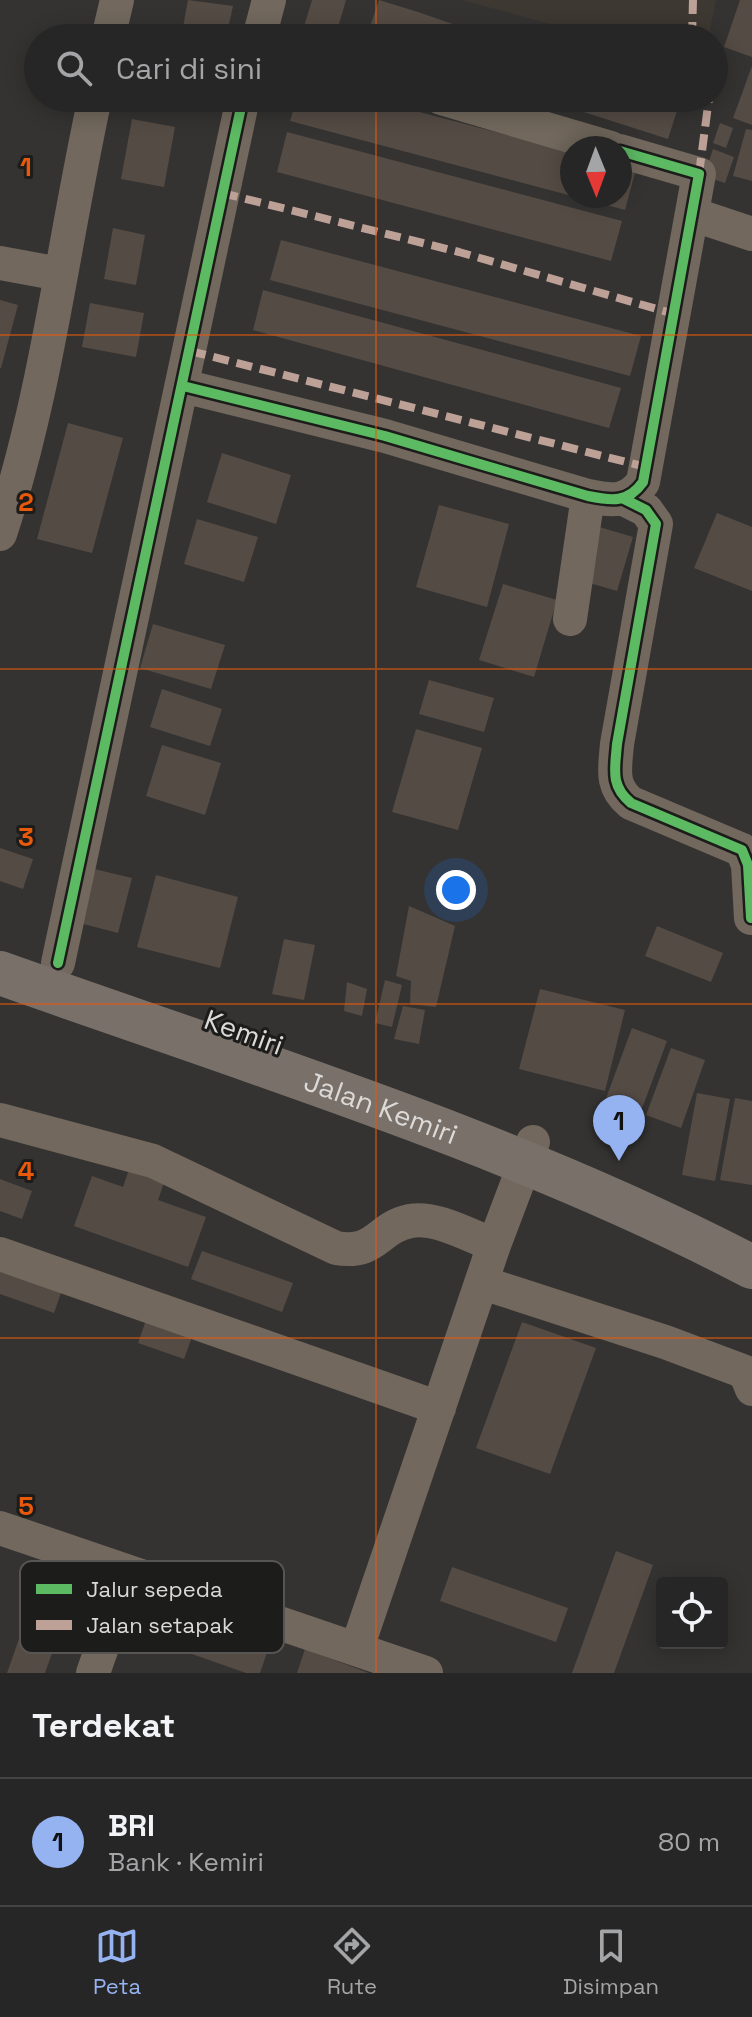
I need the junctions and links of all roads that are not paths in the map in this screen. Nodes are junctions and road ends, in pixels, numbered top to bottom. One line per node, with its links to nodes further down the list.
1 (117, 0): 3 (street)
2 (269, 0): 4 (street)
3 (111, 24)
4 (263, 24)
5 (92, 112): 13 (street)
6 (240, 112): 14 (street)
7 (489, 112): 8 (street)
8 (570, 136)
9 (632, 154): 10 (street)
10 (692, 214): 11 (street); 16 (street)
11 (752, 234)
12 (0, 263): 13 (street)
13 (60, 274): 17 (street)
14 (183, 386): 15 (street); 21 (street)
15 (588, 496): 16 (street); 18 (street)
16 (624, 499): 19 (street)
17 (0, 534)
18 (570, 619)
19 (751, 918)
20 (0, 942): 21 (highway, Kemiri)
21 (58, 963): 24 (highway, Kemiri)
22 (0, 973): 24 (highway, Jalan Kemiri)
23 (0, 1120): 26 (street)
24 (528, 1153): 25 (highway, Kemiri); 26 (street); 28 (highway, Jalan Kemiri)
25 (752, 1236)
26 (494, 1245): 29 (street)
27 (0, 1254): 31 (street)
28 (752, 1267)
29 (483, 1283): 30 (street); 31 (street)
30 (750, 1372)
31 (439, 1408): 35 (street)
32 (0, 1528): 33 (street)
33 (94, 1561)
34 (284, 1624): 35 (street)
35 (357, 1648): 38 (street)
36 (100, 1653): 37 (street)
37 (93, 1673)
38 (426, 1673)

